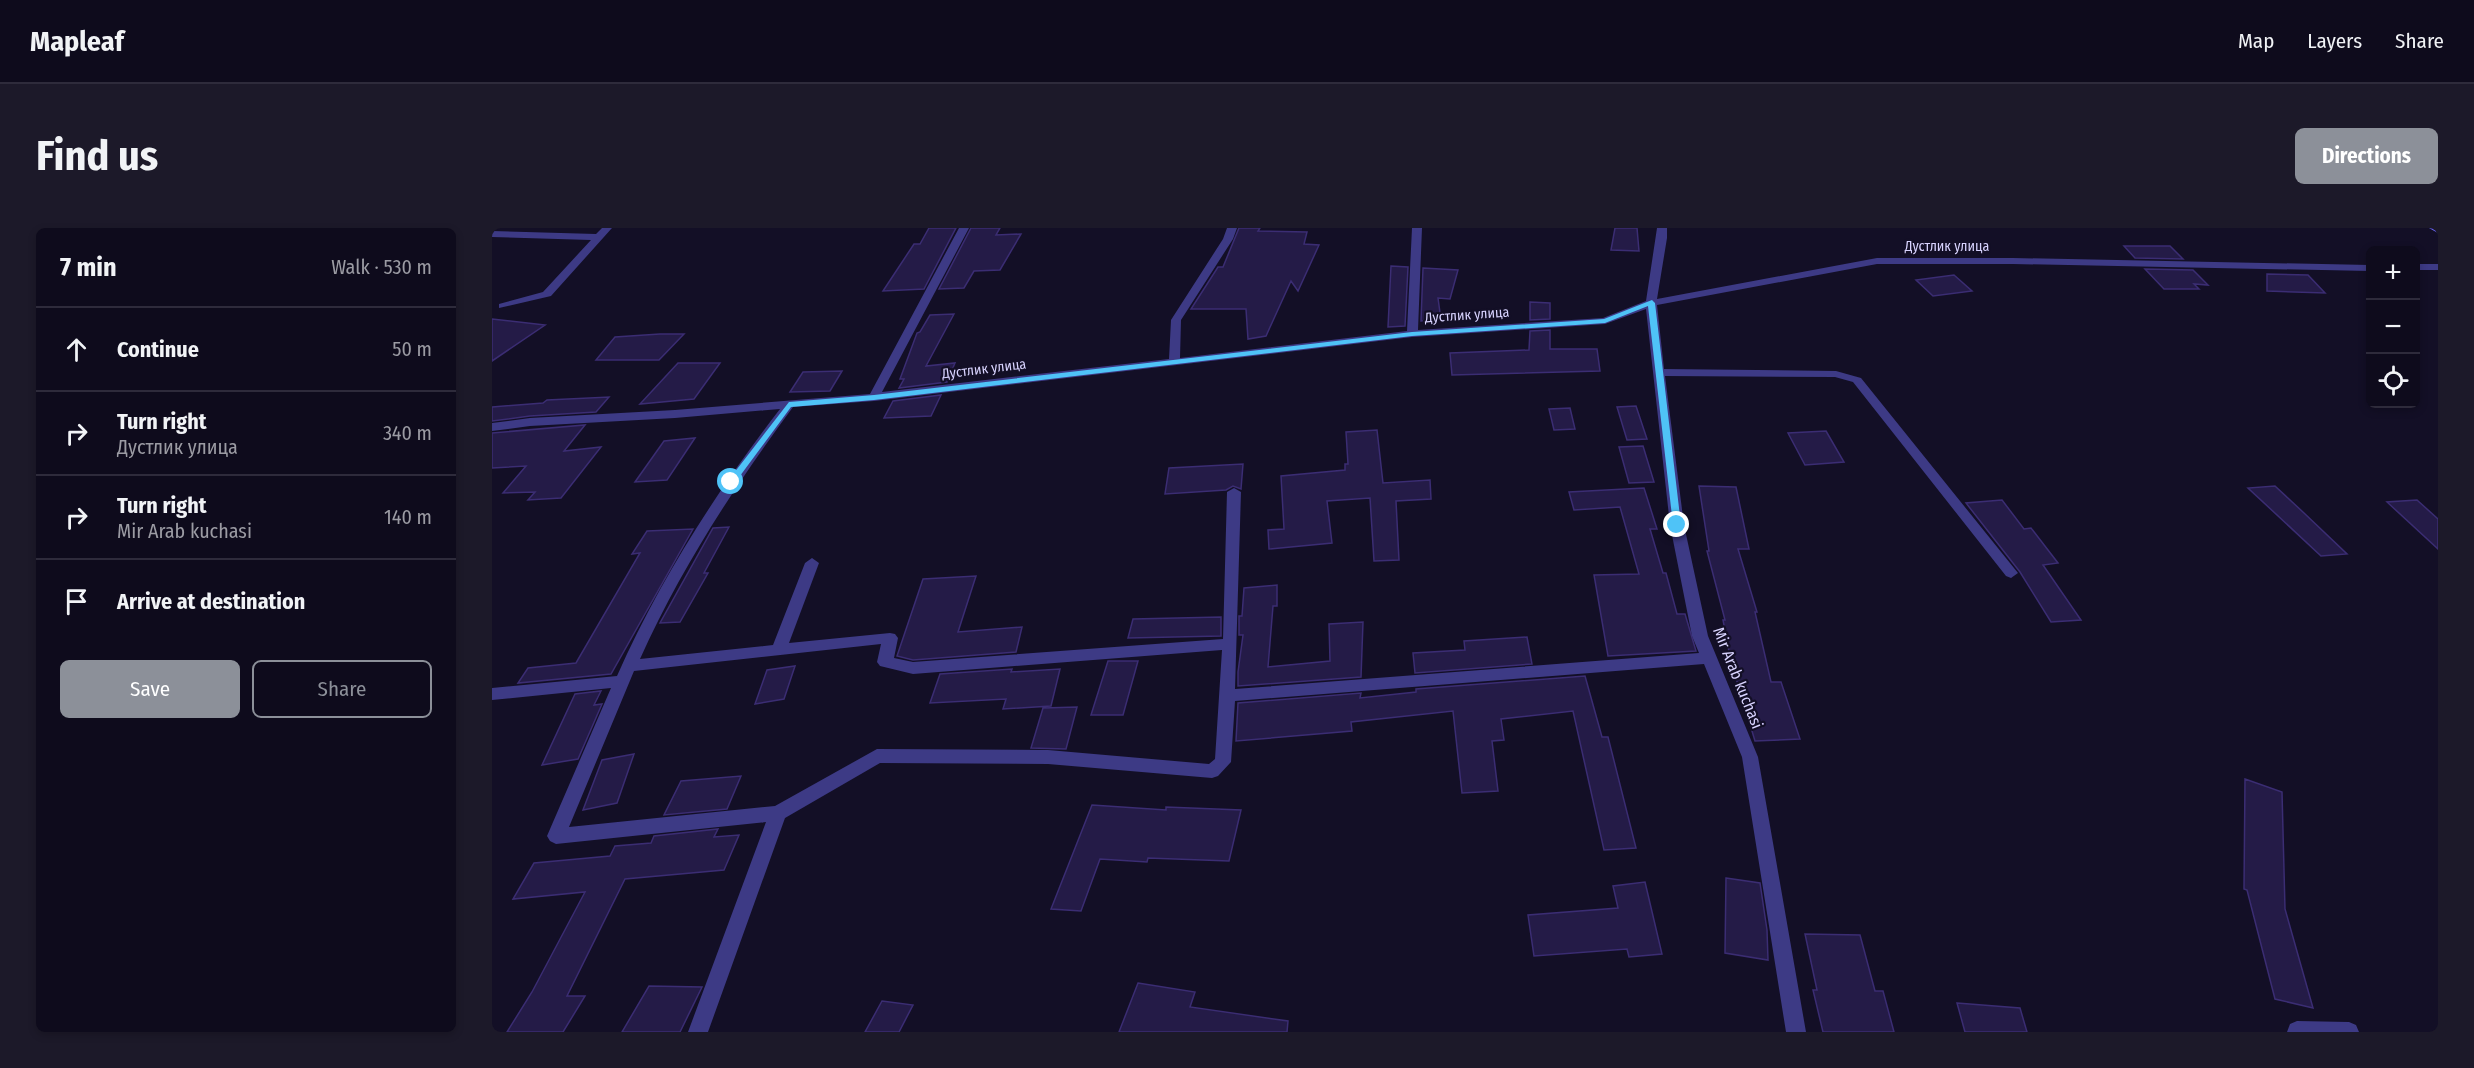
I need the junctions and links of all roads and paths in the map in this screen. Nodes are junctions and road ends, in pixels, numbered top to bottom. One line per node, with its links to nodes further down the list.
1 (607, 228): 7 (street)
2 (964, 228): 17 (street)
3 (1232, 228): 15 (street)
4 (1417, 228): 14 (street)
5 (1662, 228): 11 (street, Mir Arab kuchasi)
6 (492, 234): 7 (street)
7 (599, 237): 12 (street)
8 (2420, 267): 9 (street)
9 (2438, 267)
10 (2366, 268): 11 (street, Дустлик улица)
11 (1652, 303): 14 (street, Дустлик улица); 16 (street, Mir Arab kuchasi)
12 (497, 306): 13 (street)
13 (492, 311)
14 (1412, 334): 15 (street, Дустлик улица)
15 (1174, 363): 17 (street, Дустлик улица)
16 (1660, 372): 22 (street); 25 (street, Mir Arab kuchasi)
17 (874, 397): 18 (street, Дустлик улица)
18 (789, 405): 19 (street, Дустлик улица); 26 (street)
19 (492, 428)
20 (1234, 492): 23 (street)
21 (812, 563): 24 (street)
22 (2011, 573)
23 (1230, 644): 24 (street); 28 (street)
24 (779, 649): 26 (street)
25 (1710, 658): 28 (street); 32 (street, Mir Arab kuchasi)
26 (624, 673): 27 (street); 29 (street)
27 (492, 694)
28 (1227, 696): 29 (street)
29 (778, 813): 31 (street)
30 (2297, 1031): 33 (street)
31 (698, 1032)
32 (1796, 1032)
33 (2349, 1032)

